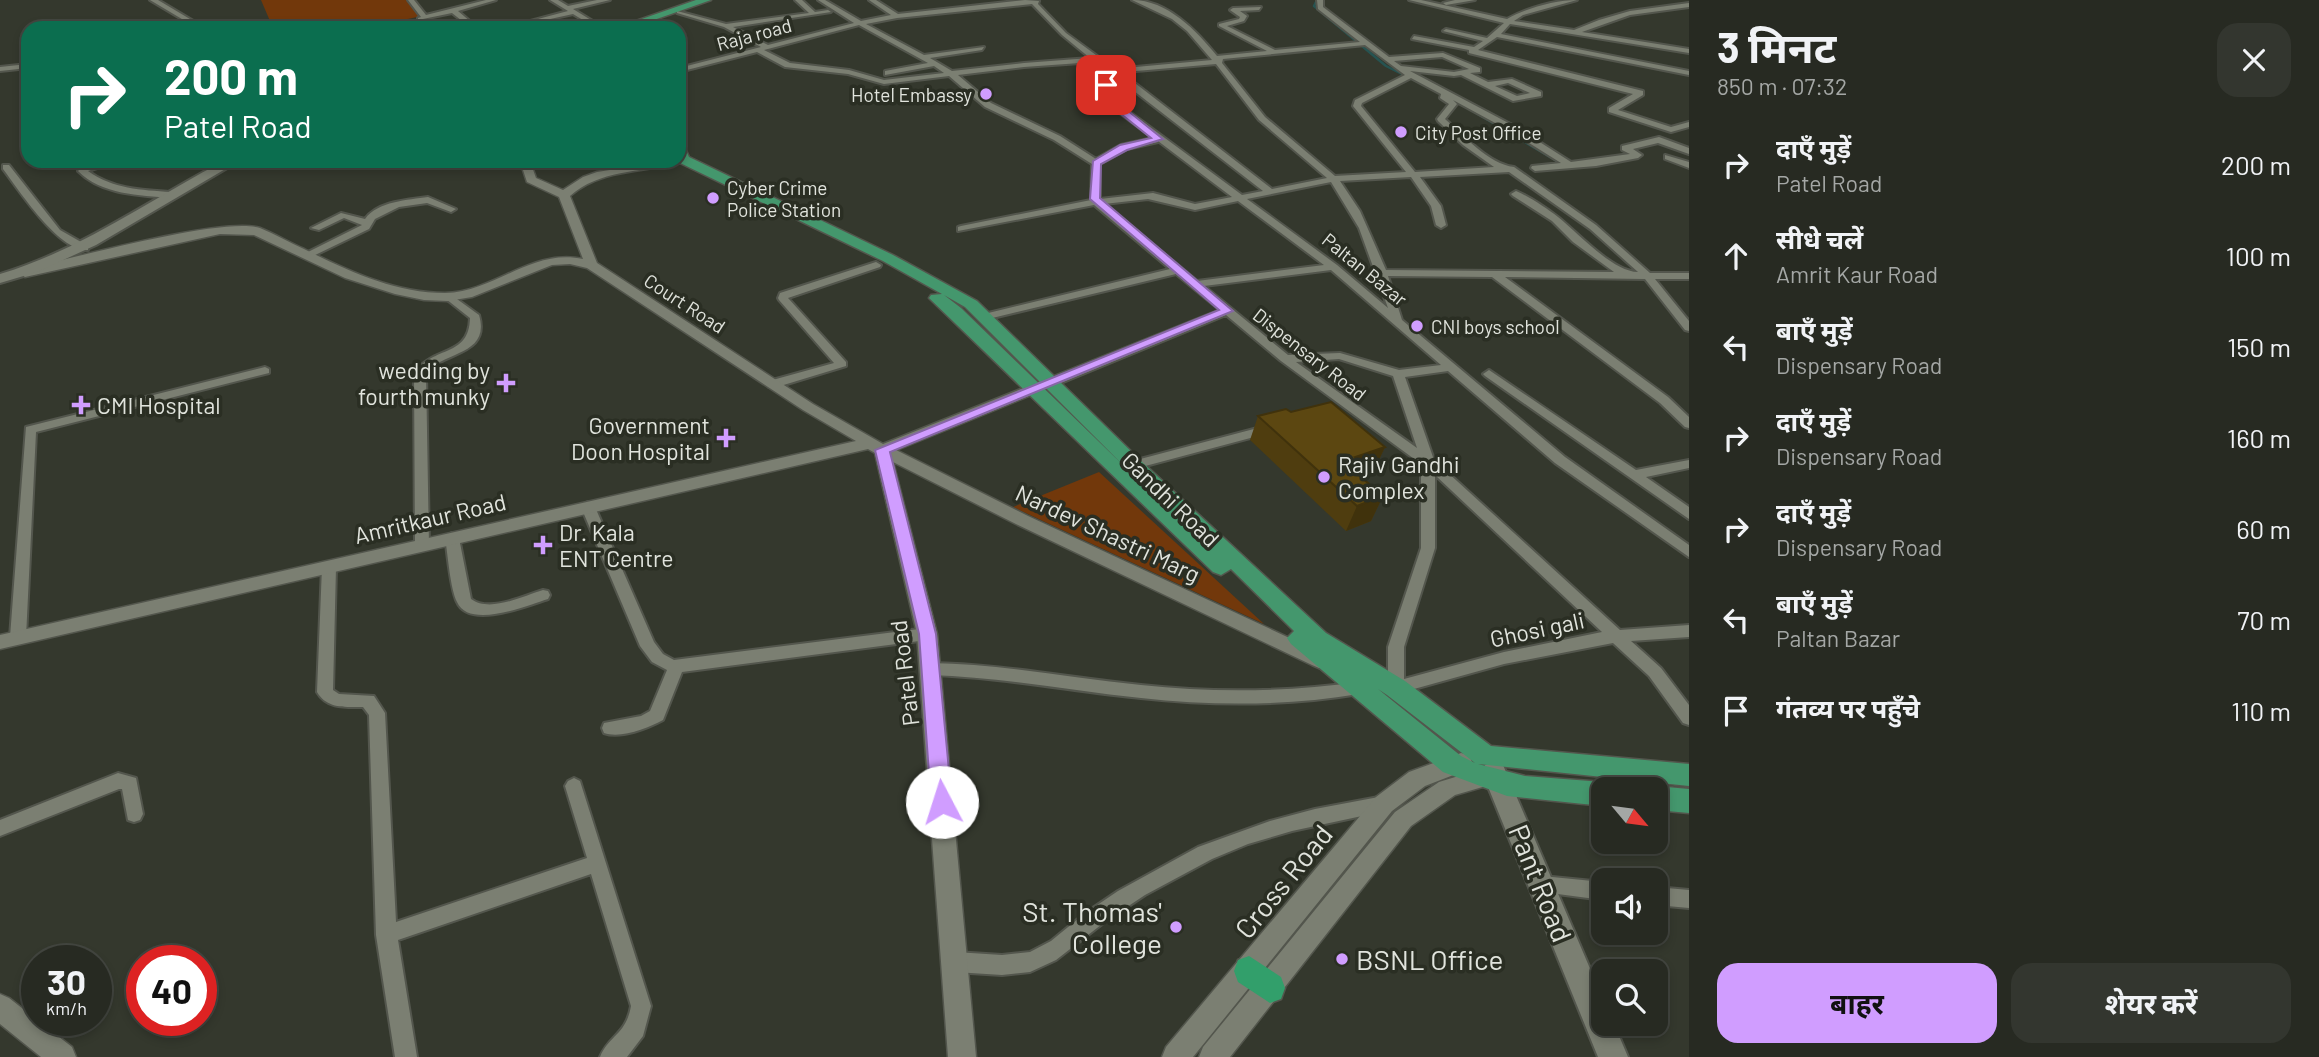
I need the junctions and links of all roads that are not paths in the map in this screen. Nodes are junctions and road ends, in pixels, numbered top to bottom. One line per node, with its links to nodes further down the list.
1 (153, 0): 34 (street)
2 (411, 0): 29 (street)
3 (493, 0): 23 (street)
4 (553, 0): 30 (street)
5 (607, 0): 30 (street)
6 (706, 0): 26 (main road)
7 (718, 0): 26 (main road)
8 (798, 0): 32 (street)
9 (821, 0): 41 (street)
10 (872, 0): 28 (street)
11 (969, 0): 28 (street)
12 (1045, 0): 20 (street, Raja road)
13 (1135, 0): 21 (street)
14 (1245, 0): 54 (street)
15 (1320, 0): 48 (street)
16 (1412, 0): 22 (street)
17 (1472, 0): 24 (street)
18 (1574, 0): 40 (street)
19 (1644, 0): 27 (street)
20 (1031, 1): 33 (street, Raja road); 59 (street, Paltan Bazar)
21 (1149, 1): 58 (street)
22 (1422, 1): 24 (street)
23 (473, 2): 29 (street)
24 (1434, 4): 40 (street)
25 (1689, 5): 27 (street)
26 (681, 6): 38 (main road); 39 (main road); 42 (street)
27 (1663, 8): 45 (street)
28 (886, 9): 33 (street)
29 (453, 10): 35 (street)
30 (571, 10): 36 (street); 37 (street)
31 (828, 12): 32 (street)
32 (814, 14): 42 (street)
33 (897, 16): 41 (street, Raja road)
34 (190, 21)
35 (466, 21)
36 (536, 21)
37 (589, 21)
38 (640, 21)
39 (649, 21)
40 (1508, 21): 45 (street); 47 (street)
41 (856, 24): 50 (street, Raja road); 56 (street)
42 (726, 26): 50 (street)
43 (1454, 26): 47 (street)
44 (1446, 31): 47 (street)
45 (1574, 33): 55 (street)
46 (1414, 37): 53 (street)
47 (1493, 38): 53 (street); 68 (street)
48 (1366, 43): 49 (street); 57 (street)
49 (1355, 44): 54 (street); 71 (street)
50 (765, 46): 52 (street, Raja road)
51 (982, 48): 56 (street)
52 (757, 49): 62 (street, Raja road); 70 (street)
53 (1474, 49): 74 (street)
54 (1271, 51): 58 (street)
55 (1689, 51)
56 (923, 57): 60 (street)
57 (1387, 58): 63 (street); 67 (street)
58 (1218, 59): 65 (street); 92 (street)
59 (1097, 60): 66 (street, Paltan Bazar); 69 (street)
60 (935, 64): 69 (street); 70 (street)
61 (21, 67): 64 (street)
62 (686, 68)
63 (1399, 68): 67 (street); 71 (street)
64 (0, 69)
65 (1119, 71): 66 (street); 93 (street)
66 (1104, 72): 76 (street, Paltan Bazar)
67 (1461, 72): 72 (street)
68 (1689, 73)
69 (951, 74): 70 (street); 79 (street)
70 (859, 76)
71 (1408, 76): 83 (street); 90 (street); 91 (street)
72 (1486, 85): 72 (street)
73 (1689, 124): 74 (street)
74 (1671, 130): 75 (street)
75 (1689, 137)
76 (1158, 139): 79 (street); 97 (street, Paltan Bazar)
77 (1689, 151): 83 (street)
78 (1668, 157): 82 (street)
79 (1096, 163): 98 (street)
80 (686, 164): 107 (main road, Gandhi Road)
81 (686, 164): 122 (main road, Gandhi Road)
82 (1689, 164)
83 (1571, 166): 89 (street)
84 (6, 167): 104 (street)
85 (88, 168): 95 (street)
86 (219, 168): 95 (main road)
87 (527, 168): 96 (street)
88 (636, 168): 96 (street)
89 (1535, 168)
90 (1504, 170): 91 (street); 114 (street)
91 (1411, 175): 92 (street); 101 (street)
92 (1334, 179): 93 (street); 111 (street)
93 (1269, 191): 97 (street)
94 (1516, 194): 113 (street)
95 (171, 195): 104 (main road)
96 (564, 195): 106 (street)
97 (1242, 198): 98 (street); 108 (street, Paltan Bazar)
98 (1097, 203): 103 (street); 109 (street, Dispensary Road)
99 (451, 209): 100 (street)
100 (367, 223): 102 (street); 105 (street)
101 (1441, 225)
102 (316, 228)
103 (961, 229)
104 (84, 248): 110 (main road)
105 (307, 255): 110 (street); 118 (street)
106 (591, 265): 118 (street); 130 (street, Court Road)
107 (876, 265): 130 (street); 131 (main road, Gandhi Road)
108 (1333, 267): 117 (street); 123 (street, Paltan Bazar)
109 (1179, 270): 117 (street, Dispensary Road); 122 (street)
110 (25, 272): 116 (main road)
111 (1381, 273): 112 (street); 123 (street)
112 (1494, 274): 113 (street); 132 (street)
113 (1625, 275): 114 (street)
114 (1647, 275): 115 (street); 121 (street)
115 (1689, 276)
116 (0, 279)
117 (1195, 284): 120 (street, Dispensary Road)
118 (450, 297): 143 (street)
119 (1689, 309): 121 (street)
120 (1227, 311): 125 (street, Dispensary Road); 131 (street)
121 (1675, 311): 124 (street)
122 (984, 317): 131 (main road, Gandhi Road)
123 (1397, 320): 126 (street, Paltan Bazar)
124 (1689, 328)
125 (1285, 359): 128 (street); 135 (street, Dispensary Road)
126 (1450, 367): 128 (street); 144 (street, Paltan Bazar)
127 (265, 371): 150 (street)
128 (1398, 374): 135 (street)
129 (1489, 374): 138 (street)
130 (773, 384): 134 (street, Court Road)
131 (1043, 385): 134 (street); 136 (main road, Gandhi Road); 152 (main road, Gandhi Road)
132 (1689, 424)
133 (1282, 425): 136 (street)
134 (877, 446): 140 (street, Amritkaur Road); 148 (street, Patel Road); 152 (street, Nardev Shastri Marg)
135 (1428, 462): 149 (street, Dispensary Road); 156 (street)
136 (1134, 465): 156 (main road, Gandhi Road)
137 (1683, 465): 138 (street); 139 (street)
138 (1634, 475): 141 (street)
139 (1689, 476)
140 (588, 507): 142 (street, Amritkaur Road); 153 (street)
141 (1689, 514)
142 (452, 538): 143 (street, Amritkaur Road); 146 (street)
143 (422, 545): 145 (street, Amritkaur Road)
144 (1689, 552)
145 (328, 566): 150 (street, Amritkaur Road); 174 (street)
146 (543, 595)
147 (1689, 631): 149 (street, Ghosi gali)
148 (928, 634): 153 (street); 154 (street, Patel Road)
149 (1618, 636): 156 (street, Ghosi gali); 157 (street, Dispensary Road)
150 (18, 637): 151 (street, Amritkaur Road)
151 (0, 642)
152 (1326, 664): 155 (main road, Gandhi Road)
153 (676, 667): 158 (street)
154 (930, 669): 155 (street); 175 (street, Patel Road)
155 (1359, 688): 159 (main road, Gandhi Road)
156 (1396, 688): 160 (main road, Gandhi Road)
157 (1689, 718)
158 (610, 727)
159 (1452, 764): 160 (main road, Gandhi Road); 166 (street, Cross Road)
160 (1488, 774): 161 (main road); 163 (main road); 170 (main road, Pant Road); 176 (street, Cross Road)
161 (1689, 775)
162 (574, 786): 169 (street)
163 (1591, 792)
164 (1668, 799): 165 (main road)
165 (1689, 801)
166 (1384, 804): 175 (street); 176 (street, Cross Road)
167 (134, 814): 168 (street)
168 (0, 828)
169 (597, 863): 174 (street); 180 (street)
170 (1542, 885): 171 (street); 184 (main road, Pant Road)
171 (1591, 890)
172 (1668, 897): 173 (street)
173 (1689, 899)
174 (386, 935): 179 (street)
175 (956, 962): 181 (street, Patel Road)
176 (1259, 979): 182 (street, Cross Road); 183 (street, Cross Road)
177 (0, 1007): 178 (street)
178 (62, 1057)
179 (406, 1057)
180 (611, 1057)
181 (962, 1057)
182 (1176, 1057)
183 (1213, 1057)
184 (1613, 1057)

